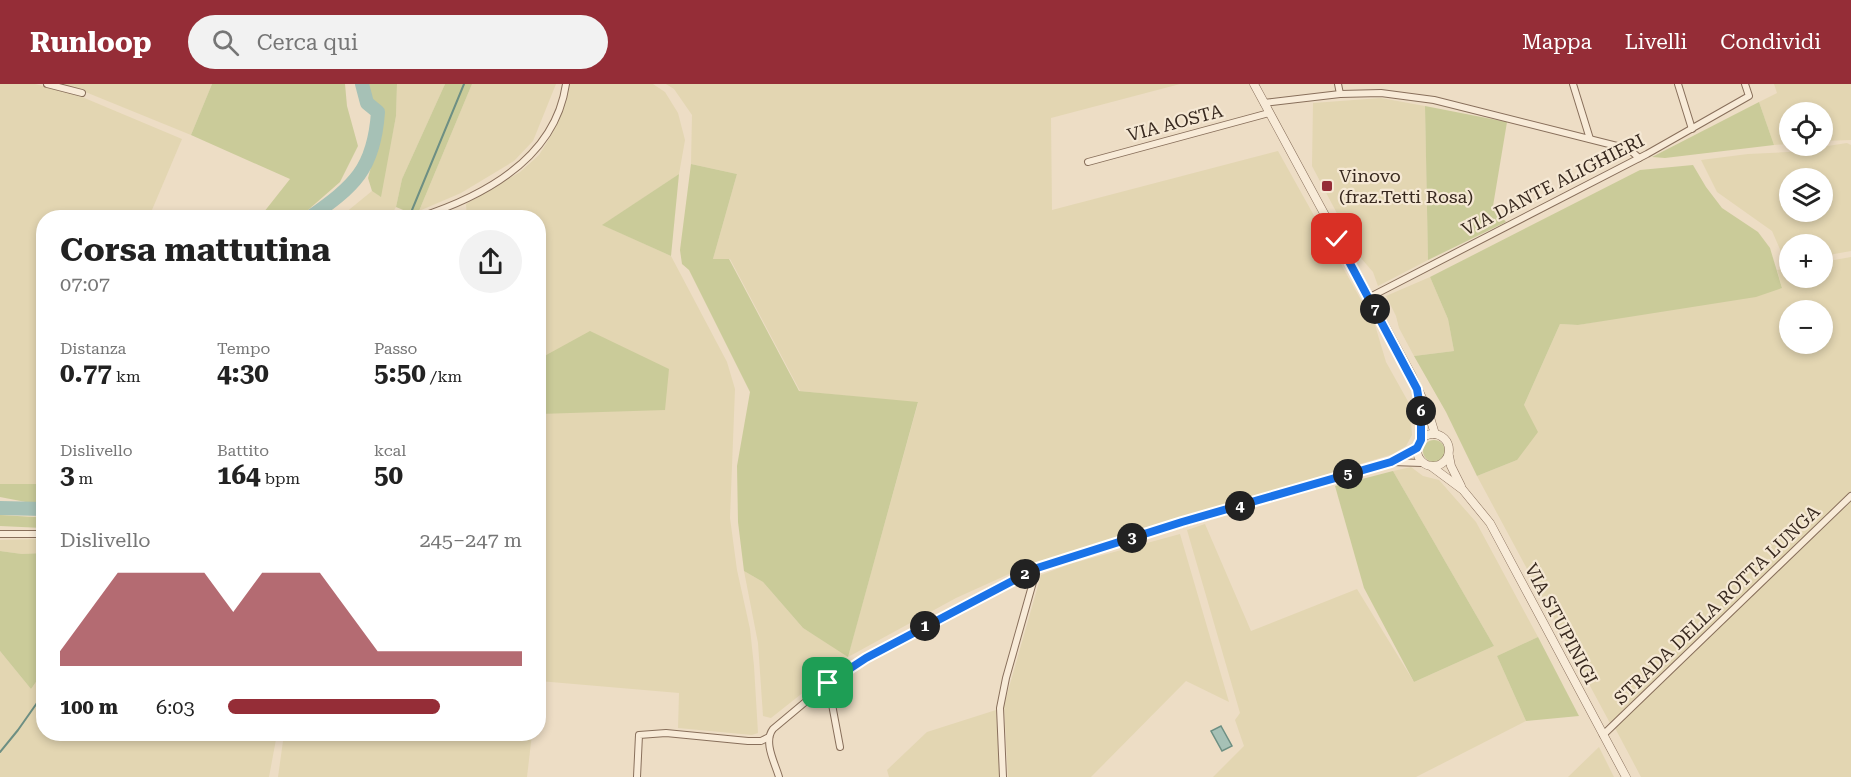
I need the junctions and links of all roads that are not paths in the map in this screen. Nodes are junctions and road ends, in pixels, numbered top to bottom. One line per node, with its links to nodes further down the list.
1 (47, 84): 9 (street)
2 (566, 84): 18 (street)
3 (1254, 84): 12 (street, VIA STUPINIGI)
4 (1338, 84): 11 (street)
5 (1380, 84): 10 (street)
6 (1573, 84): 15 (street)
7 (1678, 84): 14 (street)
8 (1745, 84): 14 (street, VIA DANTE ALIGHIERI)
9 (82, 93)
10 (1381, 93): 11 (street); 15 (street)
11 (1340, 94): 12 (street)
12 (1264, 103): 13 (street, VIA STUPINIGI)
13 (1269, 113): 17 (street, VIA AOSTA); 19 (street, VIA STUPINIGI)
14 (1692, 129): 16 (street, VIA DANTE ALIGHIERI)
15 (1590, 139): 16 (street)
16 (1639, 158): 19 (street, VIA DANTE ALIGHIERI)
17 (1088, 162)
18 (438, 210)
19 (1368, 298): 20 (street, VIA STUPINIGI)
20 (1417, 389): 21 (street, VIA STUPINIGI); 22 (street, VIA STUPINIGI)
21 (1435, 434): 22 (street); 24 (street, VIA STUPINIGI)
22 (1421, 440): 23 (street, VIA STUPINIGI)
23 (1417, 448): 25 (street); 26 (street)
24 (1449, 455): 27 (street); 28 (street, VIA STUPINIGI)
25 (1391, 462): 26 (street); 32 (street)
26 (1422, 463): 27 (street, VIA STUPINIGI)
27 (1432, 467): 28 (street, VIA STUPINIGI)
28 (1464, 490): 34 (street, VIA STUPINIGI)
29 (1851, 496): 34 (street, STRADA DELLA ROTTA LUNGA)
30 (0, 534): 31 (street)
31 (36, 534)
32 (1037, 568): 33 (street); 39 (street)
33 (828, 683): 35 (street); 36 (street)
34 (1603, 735): 40 (street, VIA STUPINIGI)
35 (769, 737): 37 (street); 38 (street)
36 (840, 747)
37 (637, 777)
38 (779, 777)
39 (1003, 777)
40 (1626, 777)

